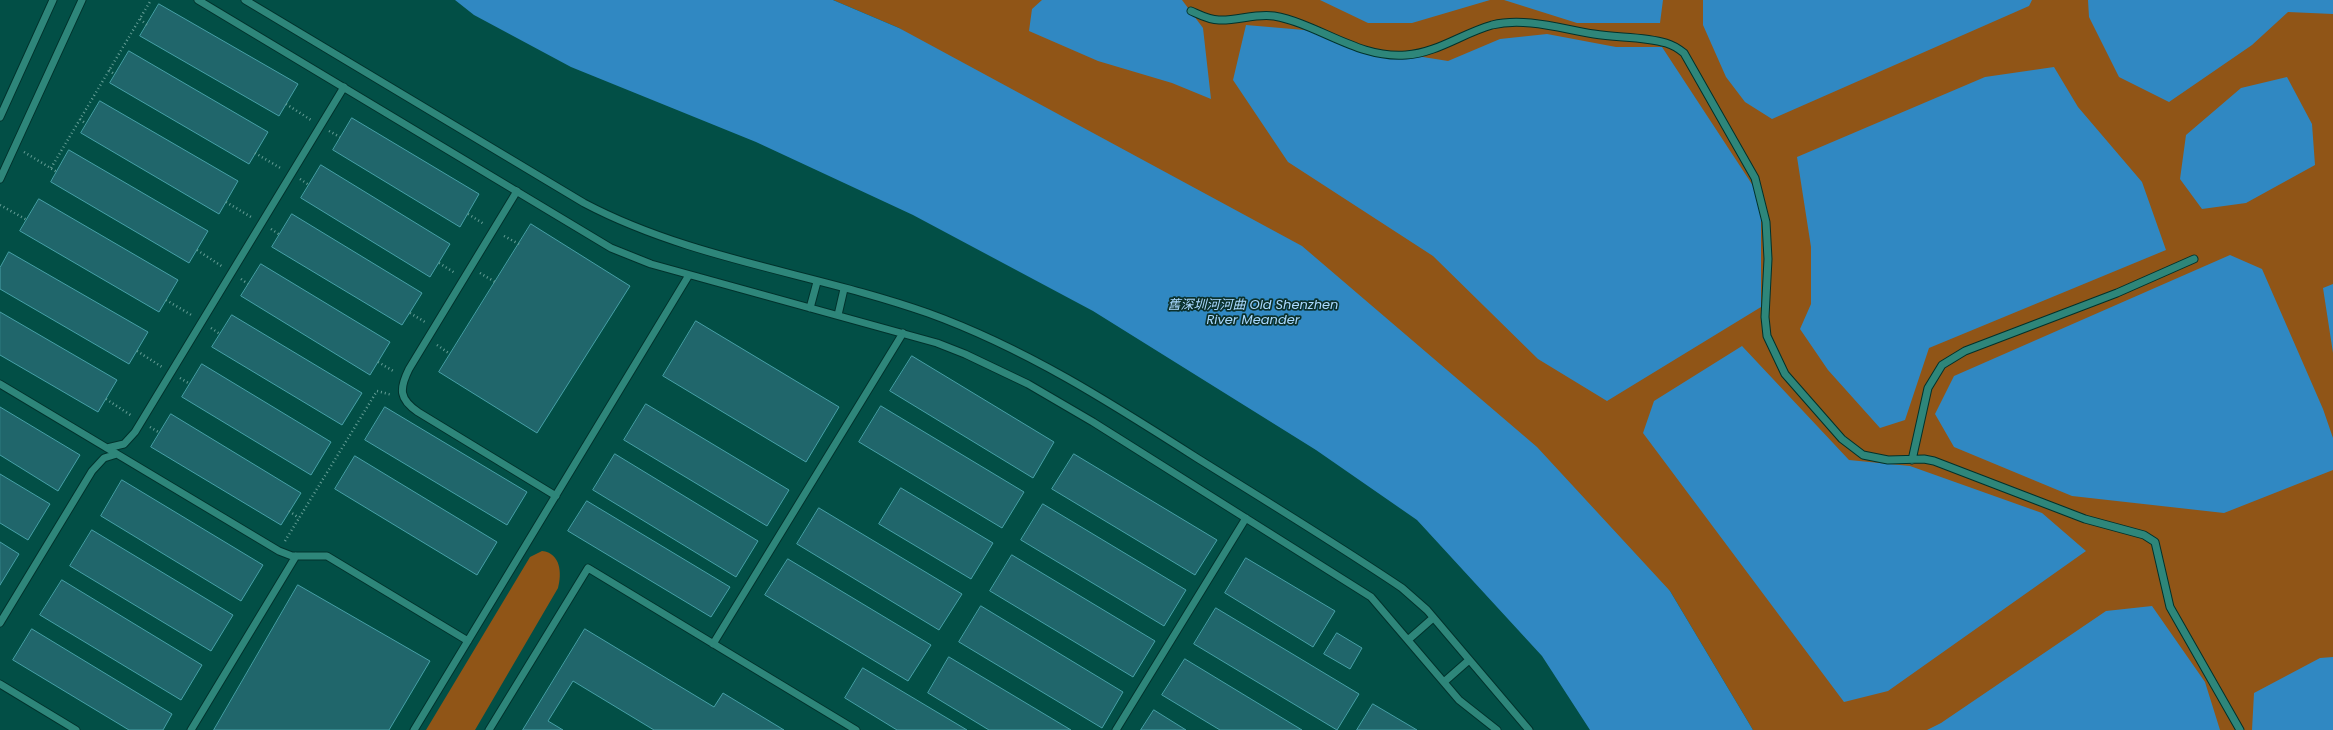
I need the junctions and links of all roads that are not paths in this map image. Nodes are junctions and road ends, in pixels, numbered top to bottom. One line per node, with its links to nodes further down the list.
1 (53, 0): 7 (lane)
2 (82, 0): 8 (lane)
3 (198, 0): 6 (lane)
4 (245, 0): 12 (lane)
5 (1191, 10): 20 (lane)
6 (344, 87): 9 (lane); 18 (lane)
7 (0, 117)
8 (0, 179)
9 (517, 192): 11 (lane); 21 (lane)
10 (2194, 259): 20 (lane)
11 (689, 275): 14 (lane); 21 (lane)
12 (817, 282): 13 (lane); 14 (lane)
13 (844, 289): 15 (lane); 24 (lane)
14 (810, 308): 15 (lane)
15 (838, 315): 16 (lane)
16 (903, 333): 22 (lane); 28 (lane)
17 (0, 384): 18 (lane)
18 (106, 448): 19 (lane)
19 (116, 454): 23 (lane); 25 (lane)
20 (1912, 460): 40 (lane)
21 (556, 496): 27 (lane)
22 (1246, 518): 26 (lane); 37 (lane)
23 (296, 556): 27 (lane); 33 (lane)
24 (1434, 618): 26 (lane); 29 (lane)
25 (0, 623)
26 (1408, 640): 30 (lane)
27 (468, 641): 34 (lane)
28 (713, 644): 35 (lane); 36 (lane)
29 (1469, 660): 30 (lane); 39 (lane)
30 (1444, 682): 38 (lane)
31 (0, 684): 32 (lane)
32 (76, 730)
33 (192, 730)
34 (414, 730)
35 (489, 730)
36 (856, 730)
37 (1116, 730)
38 (1497, 730)
39 (1529, 730)
40 (2240, 730)

